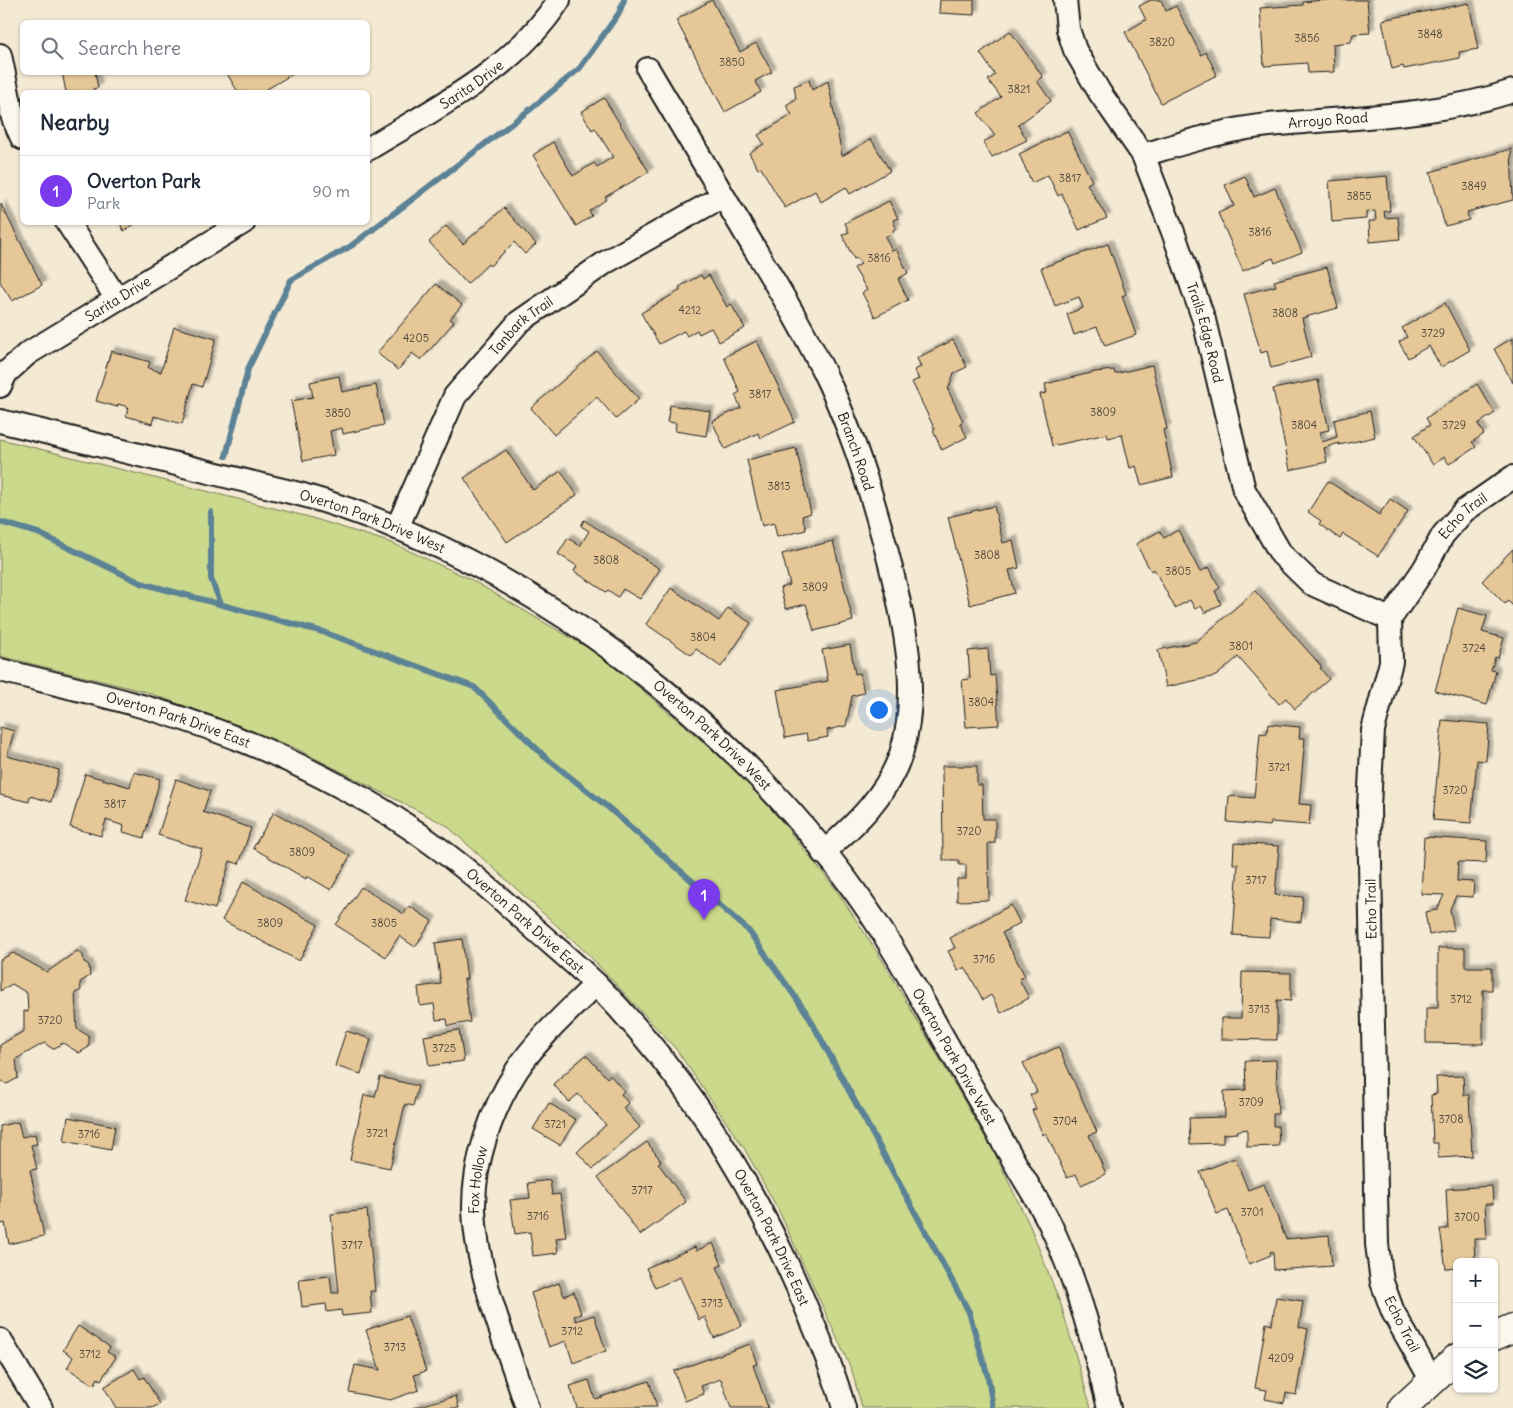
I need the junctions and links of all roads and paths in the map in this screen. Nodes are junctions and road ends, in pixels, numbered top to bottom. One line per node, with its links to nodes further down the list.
1 (559, 0): 7 (street, Sarita Drive)
2 (1065, 0): 8 (street, Trails Edge Road)
3 (0, 55): 6 (street)
4 (648, 69): 9 (street, Branch Road)
5 (1513, 91): 8 (street, Arroyo Road)
6 (20, 134)
7 (370, 148)
8 (1143, 155): 17 (street, Trails Edge Road)
9 (723, 196): 16 (street, Tanbark Trail); 19 (street, Branch Road)
10 (70, 225): 12 (street)
11 (239, 225): 12 (street, Sarita Drive)
12 (117, 298): 13 (street, Sarita Drive)
13 (0, 386)
14 (0, 422): 16 (street, Overton Park Drive West)
15 (1513, 477): 17 (street, Echo Trail)
16 (397, 528): 19 (street, Overton Park Drive West)
17 (1390, 619): 25 (street, Echo Trail)
18 (0, 670): 20 (street, Overton Park Drive East)
19 (823, 852): 29 (street, Overton Park Drive West)
20 (596, 984): 27 (street, Fox Hollow); 28 (street, Overton Park Drive East)
21 (1513, 1328): 22 (street)
22 (1498, 1334)
23 (0, 1340): 26 (street)
24 (1453, 1361): 25 (street)
25 (1431, 1379): 30 (street)
26 (41, 1408)
27 (527, 1408)
28 (844, 1408)
29 (1109, 1408)
30 (1403, 1408)

